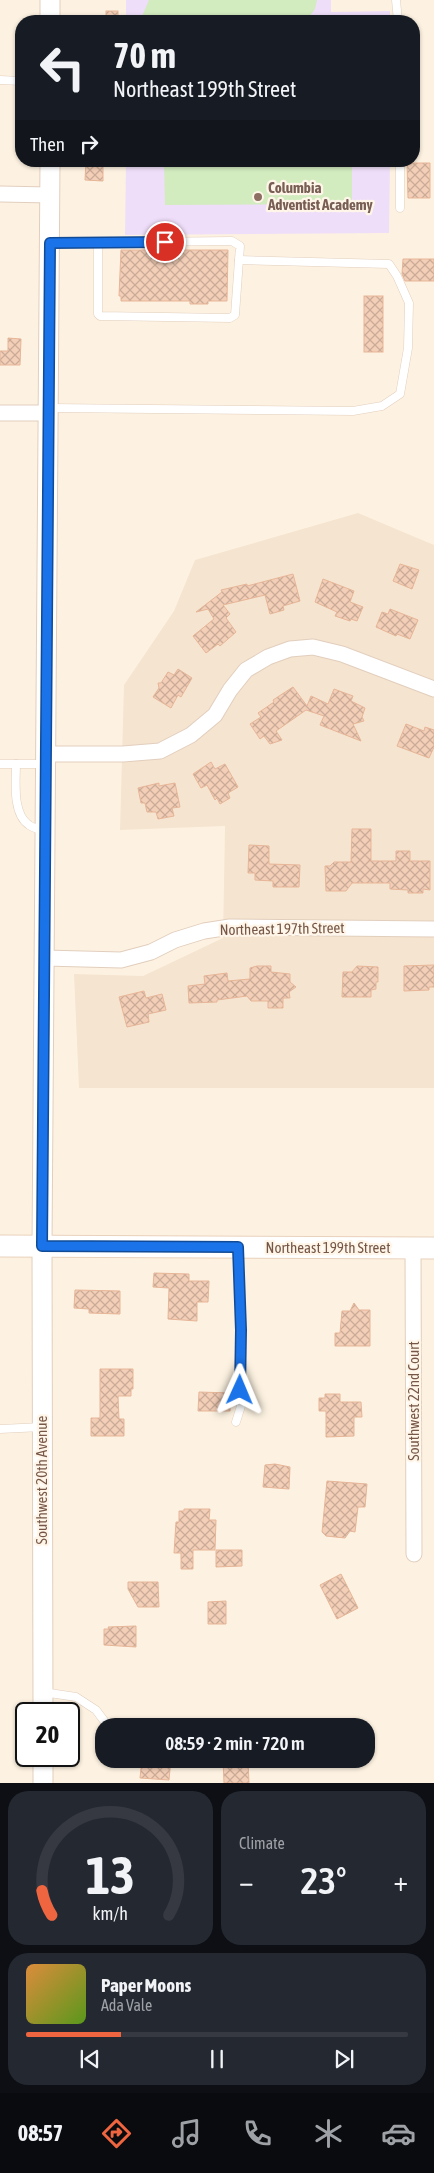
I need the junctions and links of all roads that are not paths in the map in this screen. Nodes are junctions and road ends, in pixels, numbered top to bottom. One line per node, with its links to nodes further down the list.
1 (50, 0): 3 (street)
2 (396, 0): 4 (lane)
3 (50, 15)
4 (397, 15)
5 (0, 80): 6 (lane)
6 (15, 81)
7 (50, 167): 10 (street, Southwest 20th Avenue)
8 (400, 167): 11 (lane)
9 (0, 194): 10 (street)
10 (50, 195): 12 (street, Southwest 20th Avenue)
11 (400, 208)
12 (50, 243): 13 (lane); 15 (street, Southwest 20th Avenue)
13 (98, 243): 14 (lane); 14 (lane)
14 (239, 260): 15 (lane)
15 (49, 411): 16 (street); 18 (street, Southwest 20th Avenue)
16 (0, 413)
17 (434, 689): 18 (street)
18 (46, 759): 20 (lane); 21 (street, Southwest 20th Avenue)
19 (0, 764): 20 (lane)
20 (16, 764): 21 (lane)
21 (45, 832): 23 (street, Southwest 20th Avenue)
22 (434, 928): 23 (street, Northeast 197th Street)
23 (45, 958): 25 (street, Southwest 20th Avenue)
24 (0, 1246): 25 (main road, Northeast 199th Street)
25 (42, 1246): 26 (main road, Northeast 199th Street); 29 (street, Southwest 20th Avenue)
26 (238, 1247): 27 (main road, Northeast 199th Street); 28 (lane)
27 (424, 1248): 31 (street, Southwest 22nd Court)
28 (236, 1422)
29 (42, 1427): 30 (lane); 32 (street, Southwest 20th Avenue)
30 (0, 1428)
31 (414, 1554)
32 (43, 1692): 33 (street, Southwest 20th Avenue); 34 (lane)
33 (43, 1702)
34 (102, 1718)
35 (43, 1767): 36 (street)
36 (43, 1783)

